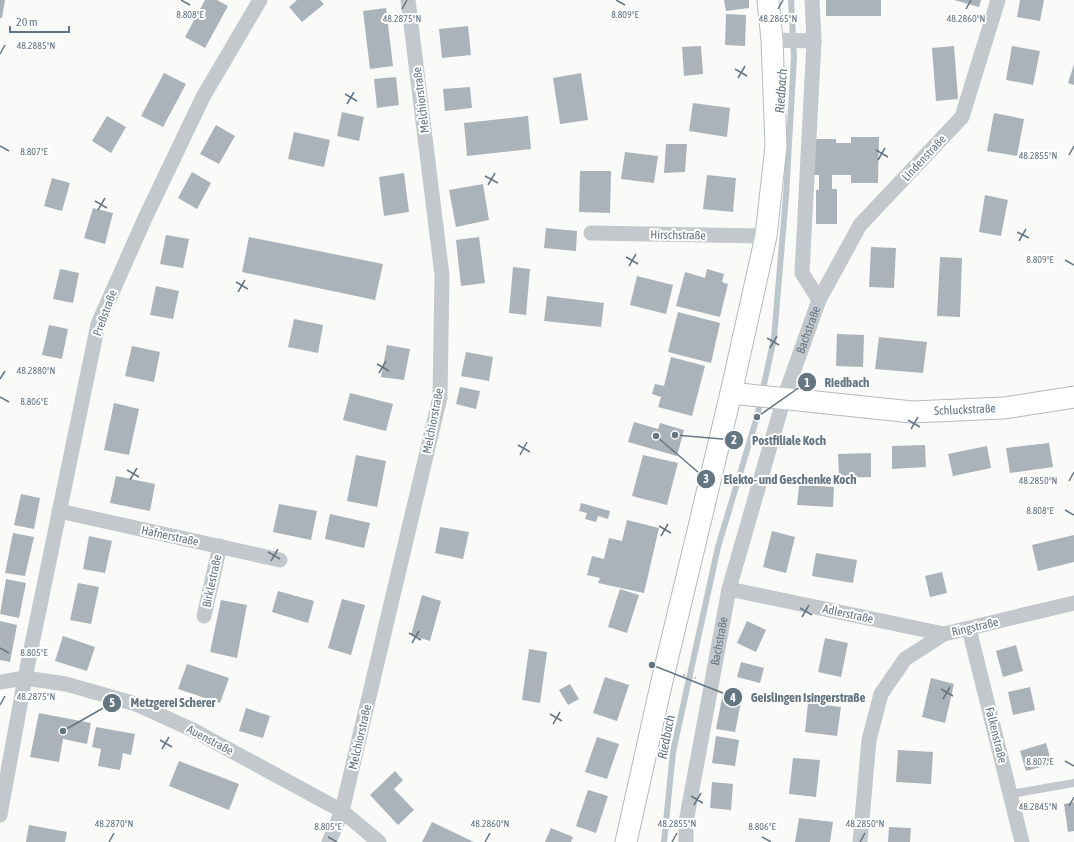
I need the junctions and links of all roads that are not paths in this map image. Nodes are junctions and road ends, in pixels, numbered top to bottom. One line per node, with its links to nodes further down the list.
1 (260, 0): 14 (street, Preßstraße)
2 (408, 0): 26 (street, Melchiorstraße)
3 (768, 0): 6 (street)
4 (812, 0): 7 (street, Bachstraße)
5 (998, 0): 10 (street, Lindenstraße)
6 (778, 40): 7 (street); 9 (street)
7 (809, 41): 10 (street, Bachstraße)
8 (591, 233): 9 (street, Hirschstraße)
9 (766, 236): 11 (street)
10 (819, 300): 12 (street, Bachstraße)
11 (739, 394): 12 (street, Schluckstraße); 30 (street)
12 (779, 397): 13 (street, Schluckstraße); 17 (street, Bachstraße)
13 (1074, 397)
14 (59, 511): 15 (street, Hafnerstraße); 22 (street, Preßstraße)
15 (220, 546): 16 (street, Hafnerstraße); 19 (street, Birklestraße)
16 (280, 560)
17 (729, 589): 21 (street, Adlerstraße); 31 (street, Bachstraße)
18 (1074, 603): 20 (street, Ringstraße)
19 (204, 616)
20 (969, 629): 21 (street, Ringstraße); 25 (street, Falkenstraße)
21 (944, 634): 32 (street, Ringstraße)
22 (25, 678): 23 (street, Auenstraße); 26 (street, Auenstraße); 27 (street, Preßstraße)
23 (0, 682)
24 (1074, 783): 25 (lane)
25 (1011, 794): 33 (street, Falkenstraße)
26 (342, 812): 28 (street, Melchiorstraße); 29 (street, Auenstraße)
27 (0, 815)
28 (329, 842)
29 (379, 842)
30 (626, 842)
31 (686, 842)
32 (860, 842)
33 (1022, 842)

